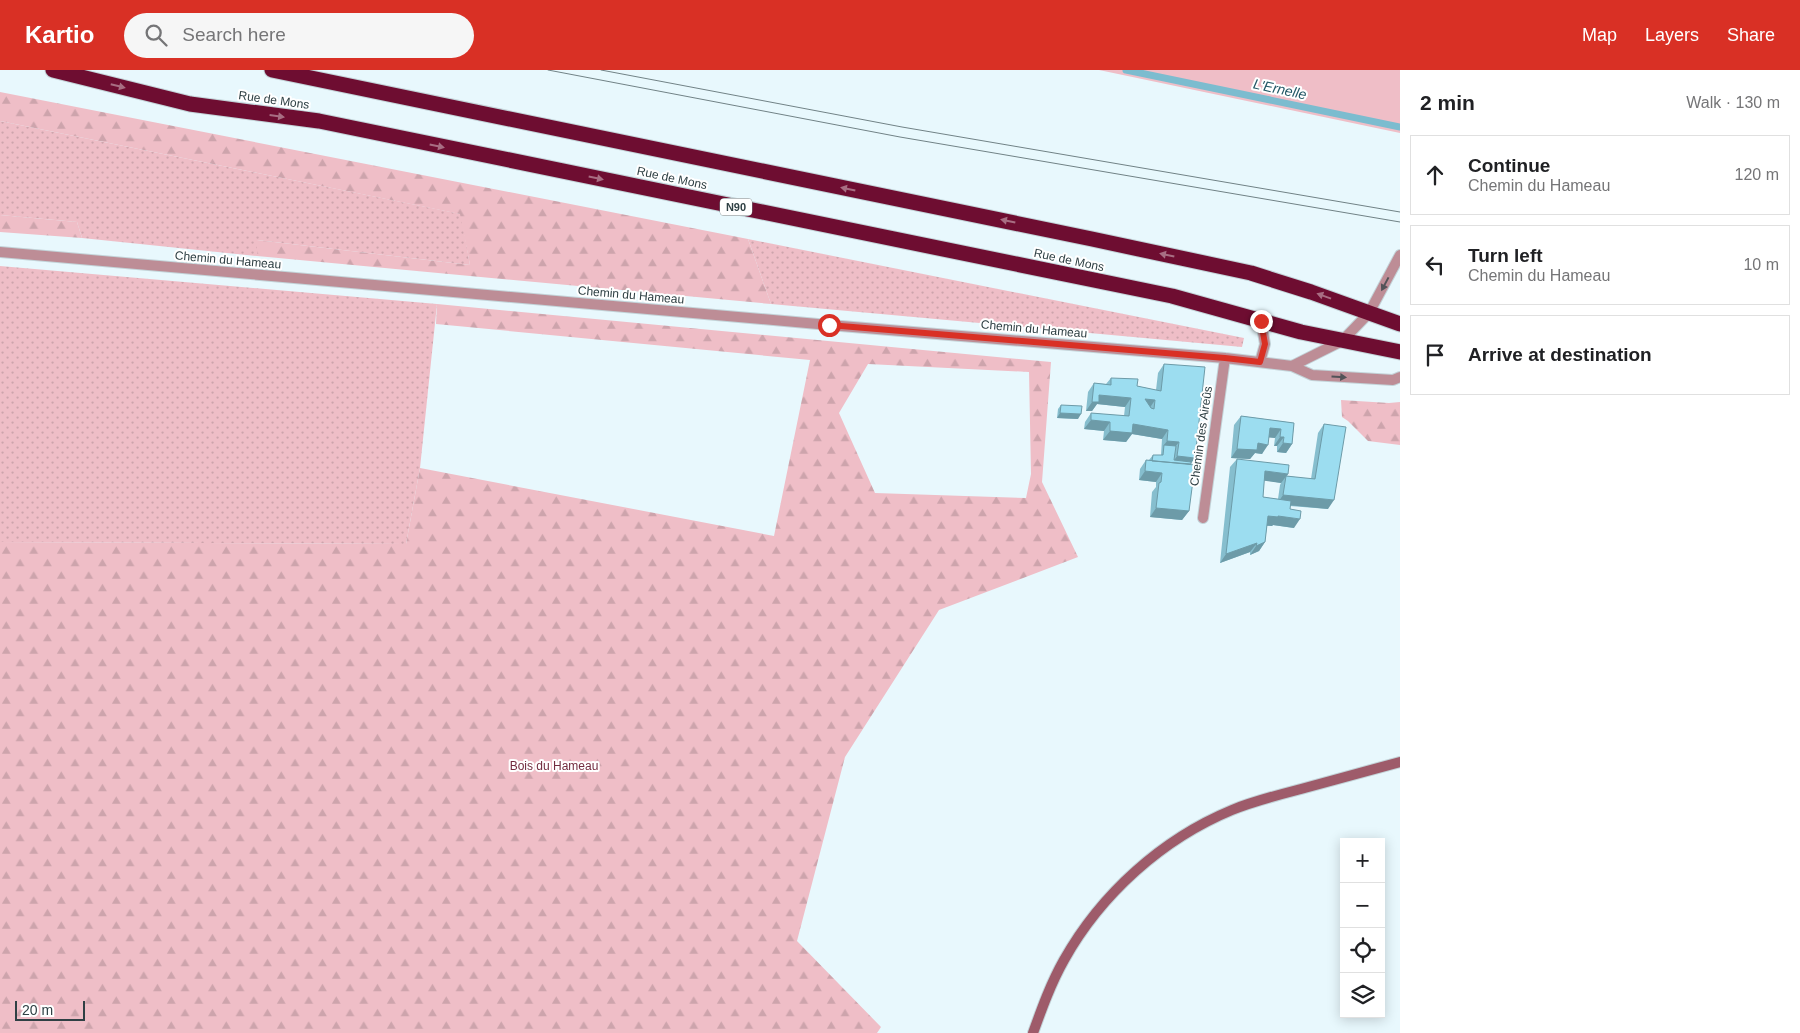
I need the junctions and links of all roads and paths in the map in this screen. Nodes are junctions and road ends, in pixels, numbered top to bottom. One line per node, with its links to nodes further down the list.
1 (53, 70): 6 (highway, Rue de Mons / N90, one-way to 6)
2 (272, 70): 5 (highway, Rue de Mons, one-way to 2)
3 (0, 252): 10 (street, Chemin du Hameau)
4 (1400, 254): 5 (street, one-way to 5)
5 (1370, 313): 7 (highway, Rue de Mons); 8 (street)
6 (1261, 321): 8 (highway, Rue de Mons / N90); 11 (street)
7 (1400, 324)
8 (1342, 341): 9 (highway, Rue de Mons / N90); 12 (street)
9 (1400, 352)
10 (1225, 358): 11 (street, Chemin du Hameau); 14 (street, Chemin des Aireûs)
11 (1260, 362): 12 (street, Chemin du Hameau)
12 (1292, 366): 13 (street, Chemin du Hameau, one-way to 13)
13 (1400, 377)
14 (1203, 518)
15 (1400, 762): 16 (street)
16 (1033, 1033)

